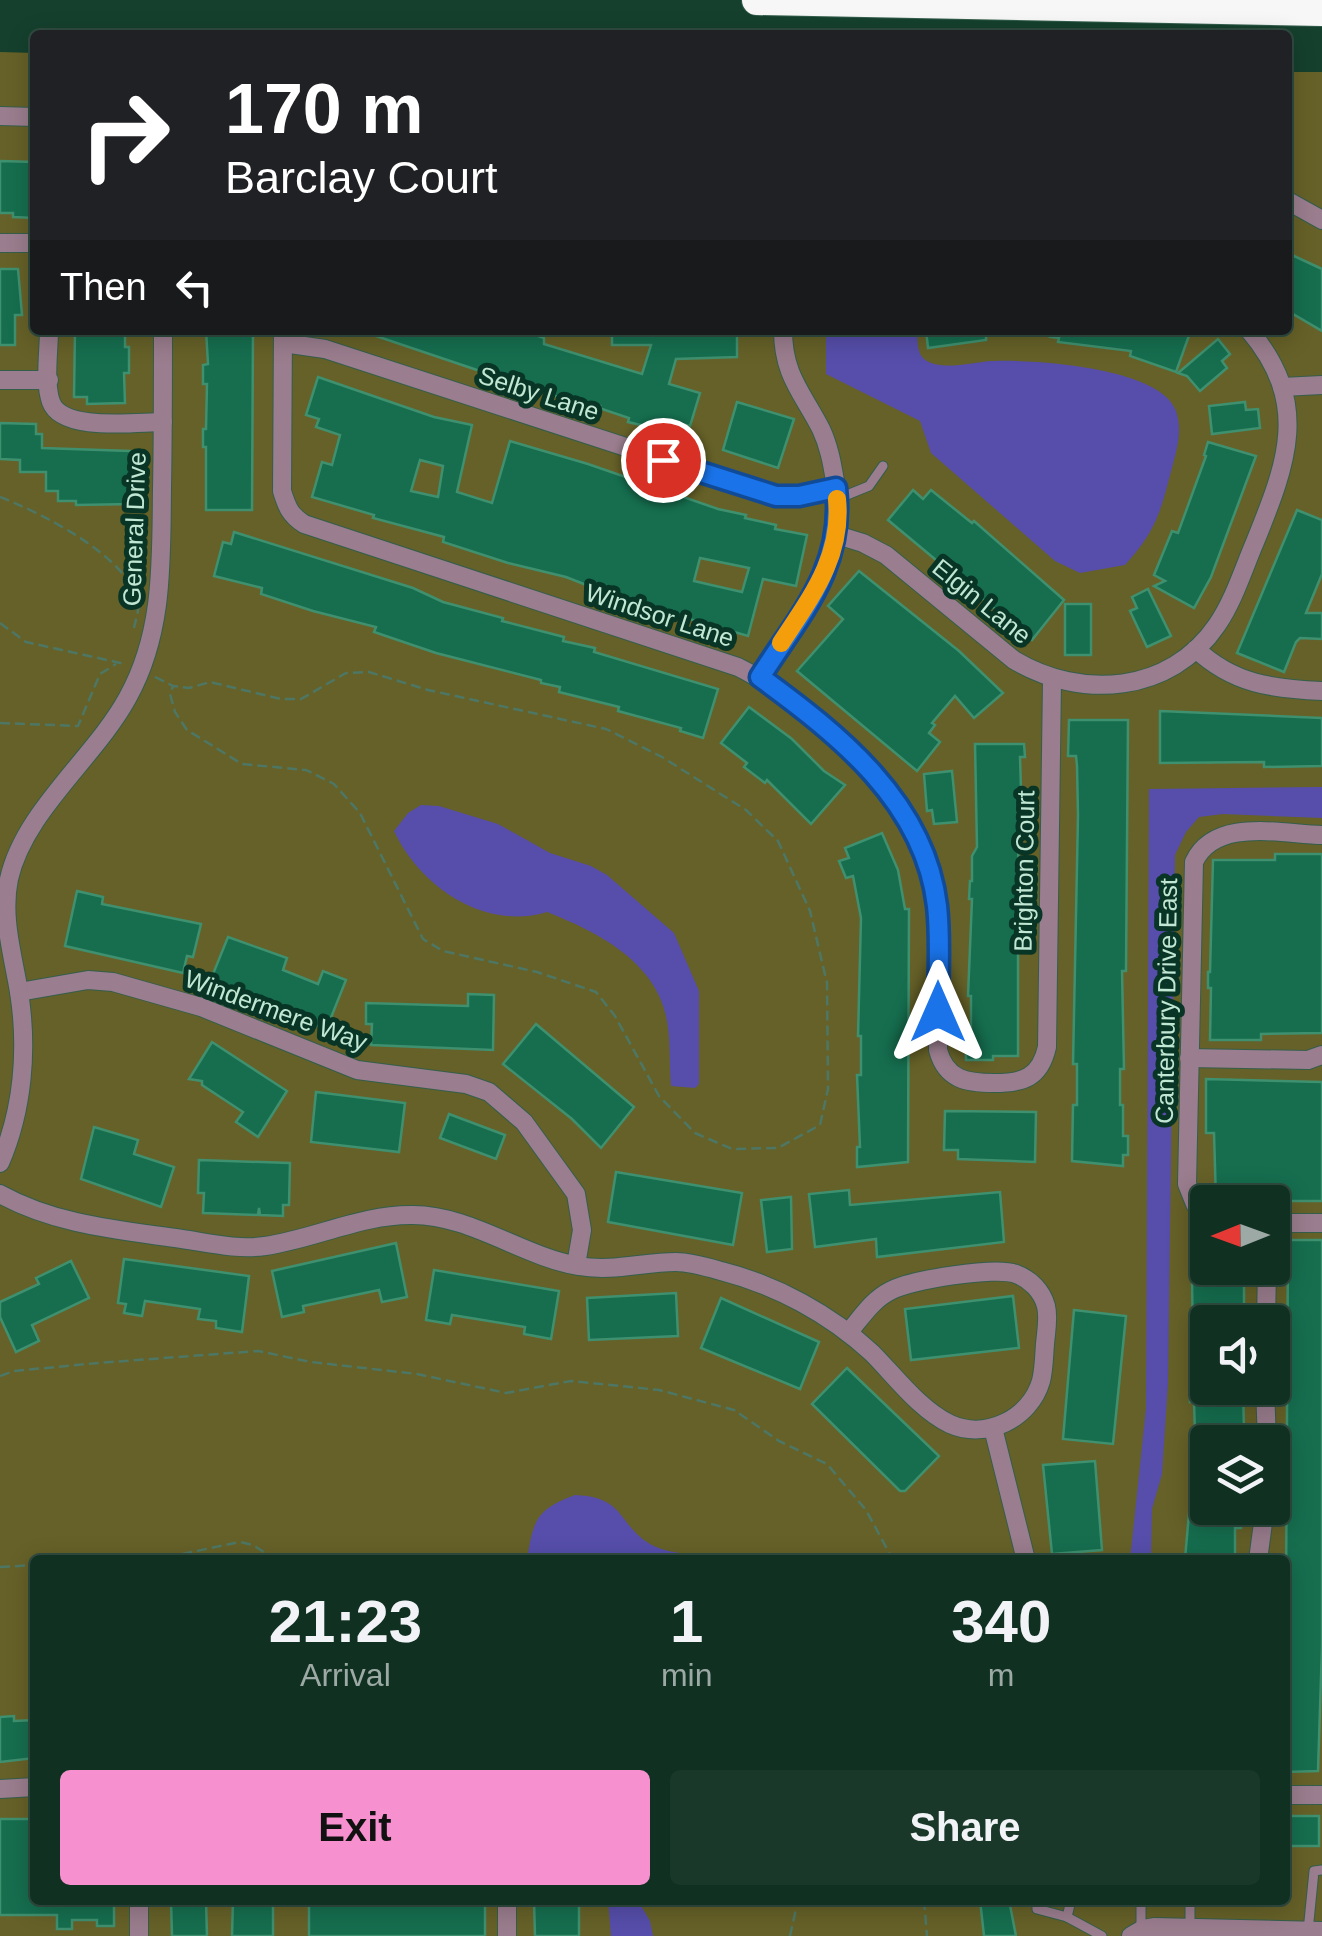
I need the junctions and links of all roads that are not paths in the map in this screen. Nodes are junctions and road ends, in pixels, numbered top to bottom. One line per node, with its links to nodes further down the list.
1 (757, 0): 2 (highway)
2 (1322, 10)
3 (0, 116): 4 (street)
4 (30, 117)
5 (1292, 203): 6 (street)
6 (1322, 220)
7 (0, 242): 8 (street)
8 (30, 243)
9 (50, 335): 15 (street)
10 (163, 335): 18 (street, General Drive)
11 (784, 335): 20 (street)
12 (1252, 335): 17 (street)
13 (283, 336): 20 (street, Selby Lane); 23 (street, Windsor Lane)
14 (0, 380): 15 (street)
15 (49, 380): 18 (street)
16 (1322, 385): 17 (street)
17 (1282, 387): 22 (street)
18 (163, 422): 27 (street, General Drive)
19 (884, 466): 20 (lane)
20 (837, 493): 21 (street)
21 (837, 535): 23 (street); 24 (street, Elgin Lane)
22 (1196, 649): 24 (street, Elgin Lane); 25 (street)
23 (760, 677): 31 (street, Windsor Lane)
24 (1052, 680): 31 (street, Brighton Court)
25 (1322, 690)
26 (1322, 836): 30 (street, Canterbury Drive East)
27 (4, 931): 28 (street, General Drive)
28 (19, 992): 32 (street, General Drive); 37 (street, Windermere Way)
29 (1322, 1055): 30 (street)
30 (1189, 1058): 33 (street, Canterbury Drive East)
31 (1044, 1062)
32 (0, 1163)
33 (1190, 1192)
34 (0, 1194): 37 (street)
35 (1290, 1223): 36 (street)
36 (1322, 1224)
37 (576, 1266): 38 (street)
38 (848, 1333): 39 (street); 39 (street)
39 (993, 1428): 41 (street)
40 (1263, 1525): 42 (street)
41 (1025, 1555)
42 (1259, 1555)
43 (30, 1787): 44 (street)
44 (0, 1789)
45 (1290, 1795): 46 (street)
46 (1322, 1795)
47 (1322, 1870): 56 (lane)
48 (138, 1905): 59 (street)
49 (507, 1905): 60 (street)
50 (1037, 1905): 54 (lane)
51 (1069, 1905): 54 (lane)
52 (1140, 1905): 58 (lane)
53 (1191, 1905): 55 (lane)
54 (1067, 1917): 61 (lane)
55 (1194, 1931): 57 (street); 58 (street)
56 (1315, 1931): 57 (street)
57 (1230, 1932)
58 (1136, 1933)
59 (138, 1936)
60 (507, 1936)
61 (1102, 1936)

